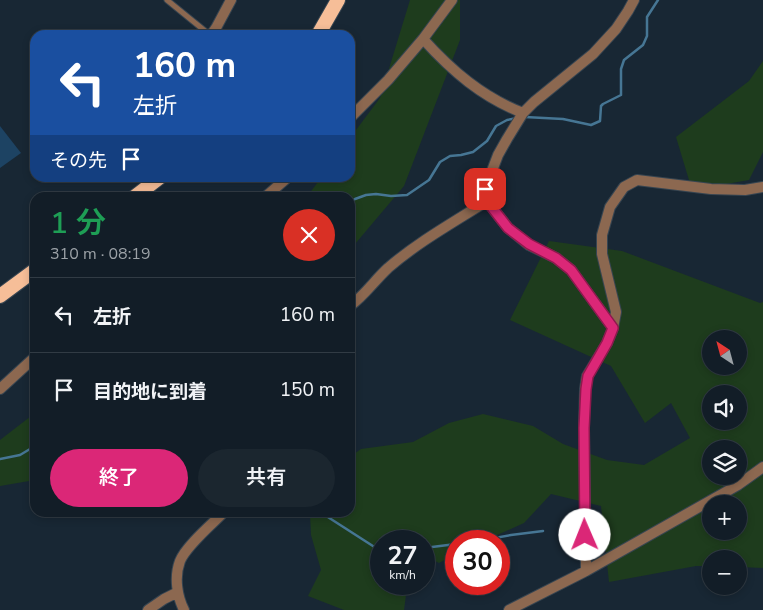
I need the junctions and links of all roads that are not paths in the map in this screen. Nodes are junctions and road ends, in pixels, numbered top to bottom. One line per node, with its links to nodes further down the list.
1 (168, 0): 6 (lane)
2 (231, 0): 7 (street)
3 (338, 0): 8 (highway)
4 (452, 0): 9 (street)
5 (634, 0): 11 (street)
6 (205, 30)
7 (215, 30)
8 (321, 30)
9 (423, 38): 10 (street); 11 (street)
10 (355, 113)
11 (523, 114): 17 (street)
12 (154, 182): 15 (highway)
13 (282, 182): 16 (street)
14 (763, 187): 21 (street)
15 (140, 192)
16 (271, 192)
17 (487, 201): 20 (street); 21 (street)
18 (30, 274): 19 (highway)
19 (0, 296)
20 (355, 302)
21 (613, 328): 26 (street)
22 (30, 362): 23 (street)
23 (0, 389)
24 (763, 467): 26 (street)
25 (219, 517): 27 (street)
26 (586, 570): 30 (street)
27 (178, 592): 28 (street); 29 (street)
28 (148, 610)
29 (184, 610)
30 (509, 610)

